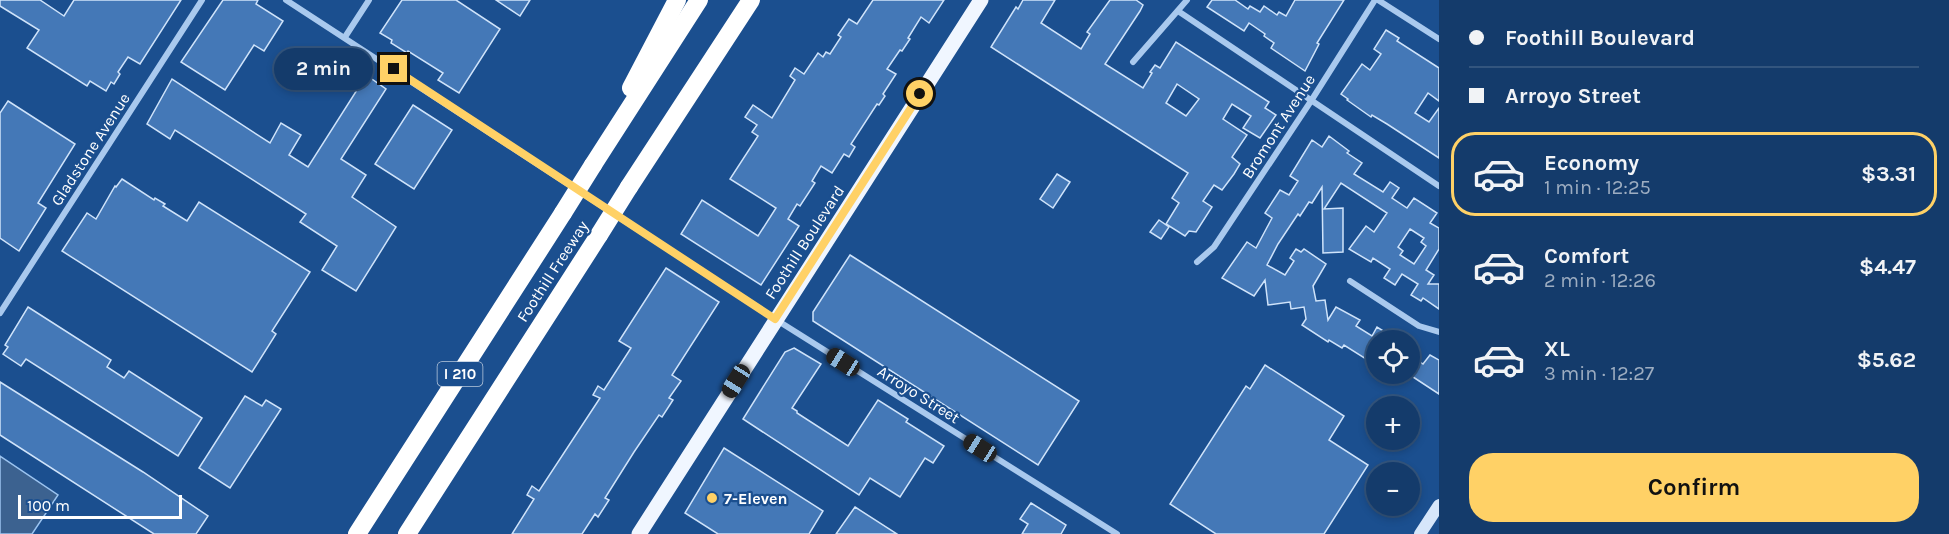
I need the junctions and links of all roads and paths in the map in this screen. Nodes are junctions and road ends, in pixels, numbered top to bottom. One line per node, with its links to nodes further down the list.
1 (202, 0): 19 (street, Gladstone Avenue)
2 (286, 0): 11 (street, Arroyo Street)
3 (369, 0): 11 (street)
4 (677, 0): 15 (highway)
5 (699, 0): 15 (highway, Foothill Freeway / I 210)
6 (752, 0): 24 (highway, Foothill Freeway / I 210, bridge)
7 (981, 0): 20 (main road, Foothill Boulevard)
8 (1187, 0): 10 (street)
9 (1377, 0): 12 (street); 14 (street, Bromont Avenue)
10 (1178, 11): 13 (street); 14 (street)
11 (345, 37): 20 (street, Arroyo Street)
12 (1439, 39)
13 (1133, 62)
14 (1311, 101): 16 (street); 17 (street, Bromont Avenue)
15 (593, 165): 23 (highway, Foothill Freeway / I 210, bridge)
16 (1439, 186)
17 (1197, 262)
18 (1350, 281): 21 (street)
19 (0, 313)
20 (775, 319): 25 (main road, Foothill Boulevard); 26 (street, Arroyo Street)
21 (1439, 332)
22 (1439, 505): 27 (street)
23 (357, 534)
24 (407, 534)
25 (639, 534)
26 (1117, 534)
27 (1420, 534)

